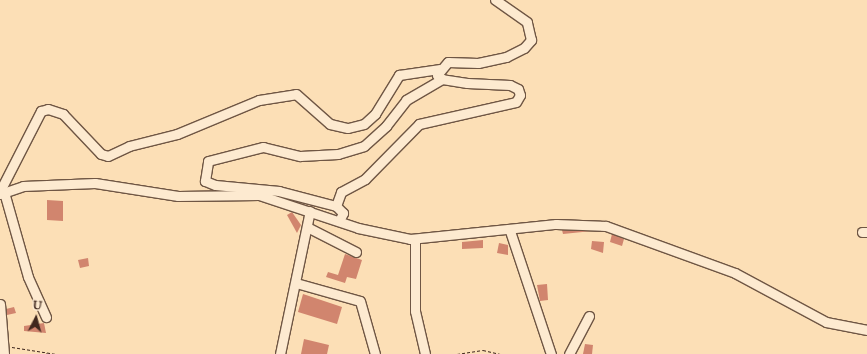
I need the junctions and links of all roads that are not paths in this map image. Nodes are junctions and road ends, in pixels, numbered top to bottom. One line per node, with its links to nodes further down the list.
1 (495, 0): 2 (street)
2 (439, 69): 3 (street); 4 (street)
3 (442, 79): 5 (street); 5 (street)
4 (1, 193): 6 (street); 15 (street)
5 (336, 206): 7 (street)
6 (310, 211): 7 (street); 8 (street)
7 (339, 222): 10 (street)
8 (307, 227): 11 (street); 12 (street)
9 (510, 231): 10 (street); 17 (street); 22 (street)
10 (415, 239): 21 (street)
11 (356, 252)
12 (296, 283): 19 (street); 20 (street)
13 (0, 304): 16 (street)
14 (588, 316): 23 (street)
15 (46, 317)
16 (2, 324): 18 (street)
17 (867, 330)
18 (4, 350)
19 (280, 354)
20 (375, 354)
21 (425, 354)
22 (551, 354)
23 (569, 354)

